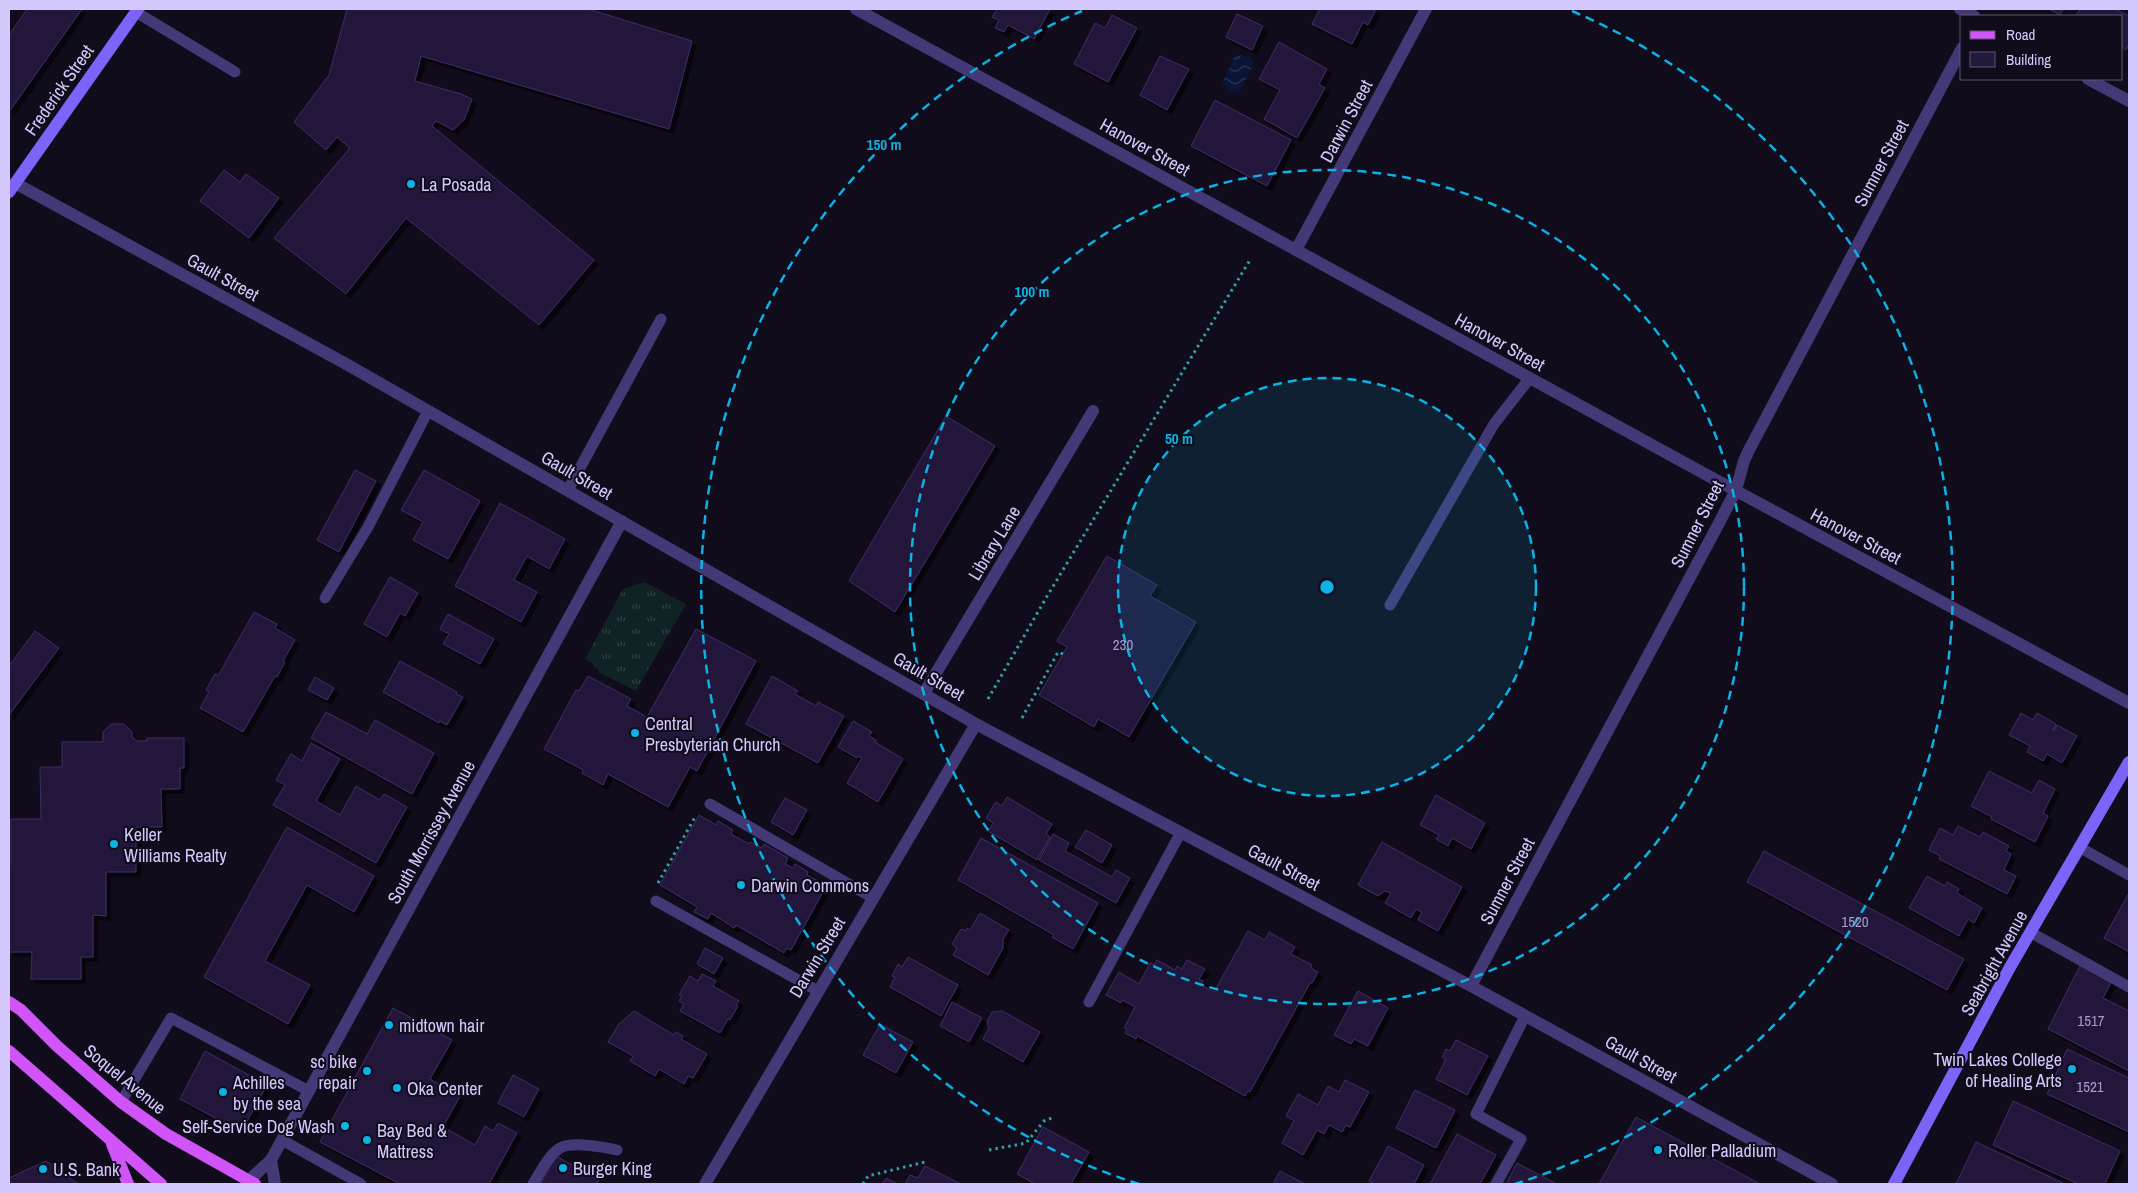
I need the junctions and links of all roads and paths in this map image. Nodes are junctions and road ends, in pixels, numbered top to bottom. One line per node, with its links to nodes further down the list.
1 (856, 9): 11 (street, Hanover Street)
2 (1426, 9): 11 (street, Darwin Street)
3 (1960, 9): 5 (street)
4 (137, 10): 7 (lane); 10 (main road, Frederick Street)
5 (1972, 15)
6 (1960, 52): 18 (street, Sumner Street)
7 (235, 72)
8 (2090, 80): 9 (street)
9 (2129, 101)
10 (12, 188): 15 (street, Gault Street)
11 (1296, 250): 14 (street, Hanover Street)
12 (1250, 260): 24 (path)
13 (661, 319): 17 (lane)
14 (1530, 378): 18 (street, Hanover Street); 21 (lane)
15 (428, 411): 17 (street, Gault Street); 20 (lane)
16 (1093, 411): 23 (street, Library Lane)
17 (568, 490): 19 (street, Gault Street)
18 (1736, 490): 25 (street, Hanover Street); 36 (street, Sumner Street)
19 (622, 520): 23 (street, Gault Street); 43 (street, South Morrissey Avenue)
20 (325, 598)
21 (1390, 605)
22 (1063, 654): 26 (path)
23 (924, 693): 27 (street, Gault Street)
24 (988, 699)
25 (2129, 703)
26 (1022, 718)
27 (976, 724): 30 (street, Gault Street); 33 (street, Darwin Street)
28 (2129, 762): 31 (main road, Seabright Avenue)
29 (710, 804): 33 (lane); 34 (path)
30 (1181, 832): 36 (street, Gault Street); 40 (lane)
31 (2079, 847): 32 (lane); 35 (main road, Seabright Avenue)
32 (2129, 875)
33 (873, 898): 38 (street, Darwin Street)
34 (656, 901): 38 (lane)
35 (2030, 932): 37 (lane); 62 (main road, Seabright Avenue)
36 (1471, 986): 41 (street, Gault Street)
37 (2129, 987)
38 (818, 991): 58 (street, Darwin Street)
39 (9, 1002): 44 (main road, Soquel Avenue)
40 (1089, 1002)
41 (1525, 1016): 60 (lane); 61 (street, Gault Street)
42 (9, 1050): 47 (main road)
43 (309, 1091): 44 (lane); 46 (street, South Morrissey Avenue)
44 (121, 1102): 52 (main road, Soquel Avenue)
45 (1054, 1117): 49 (path)
46 (282, 1140): 50 (street, South Morrissey Avenue); 56 (lane)
47 (111, 1142): 53 (main road); 54 (main road)
48 (617, 1150): 57 (lane)
49 (988, 1150)
50 (271, 1160): 52 (street, South Morrissey Avenue); 55 (street)
51 (925, 1162): 59 (path)
52 (250, 1183)
53 (128, 1184)
54 (161, 1184)
55 (276, 1184)
56 (361, 1184)
57 (533, 1184)
58 (705, 1184)
59 (863, 1184)
60 (1496, 1184)
61 (1832, 1184)
62 (1894, 1184)

